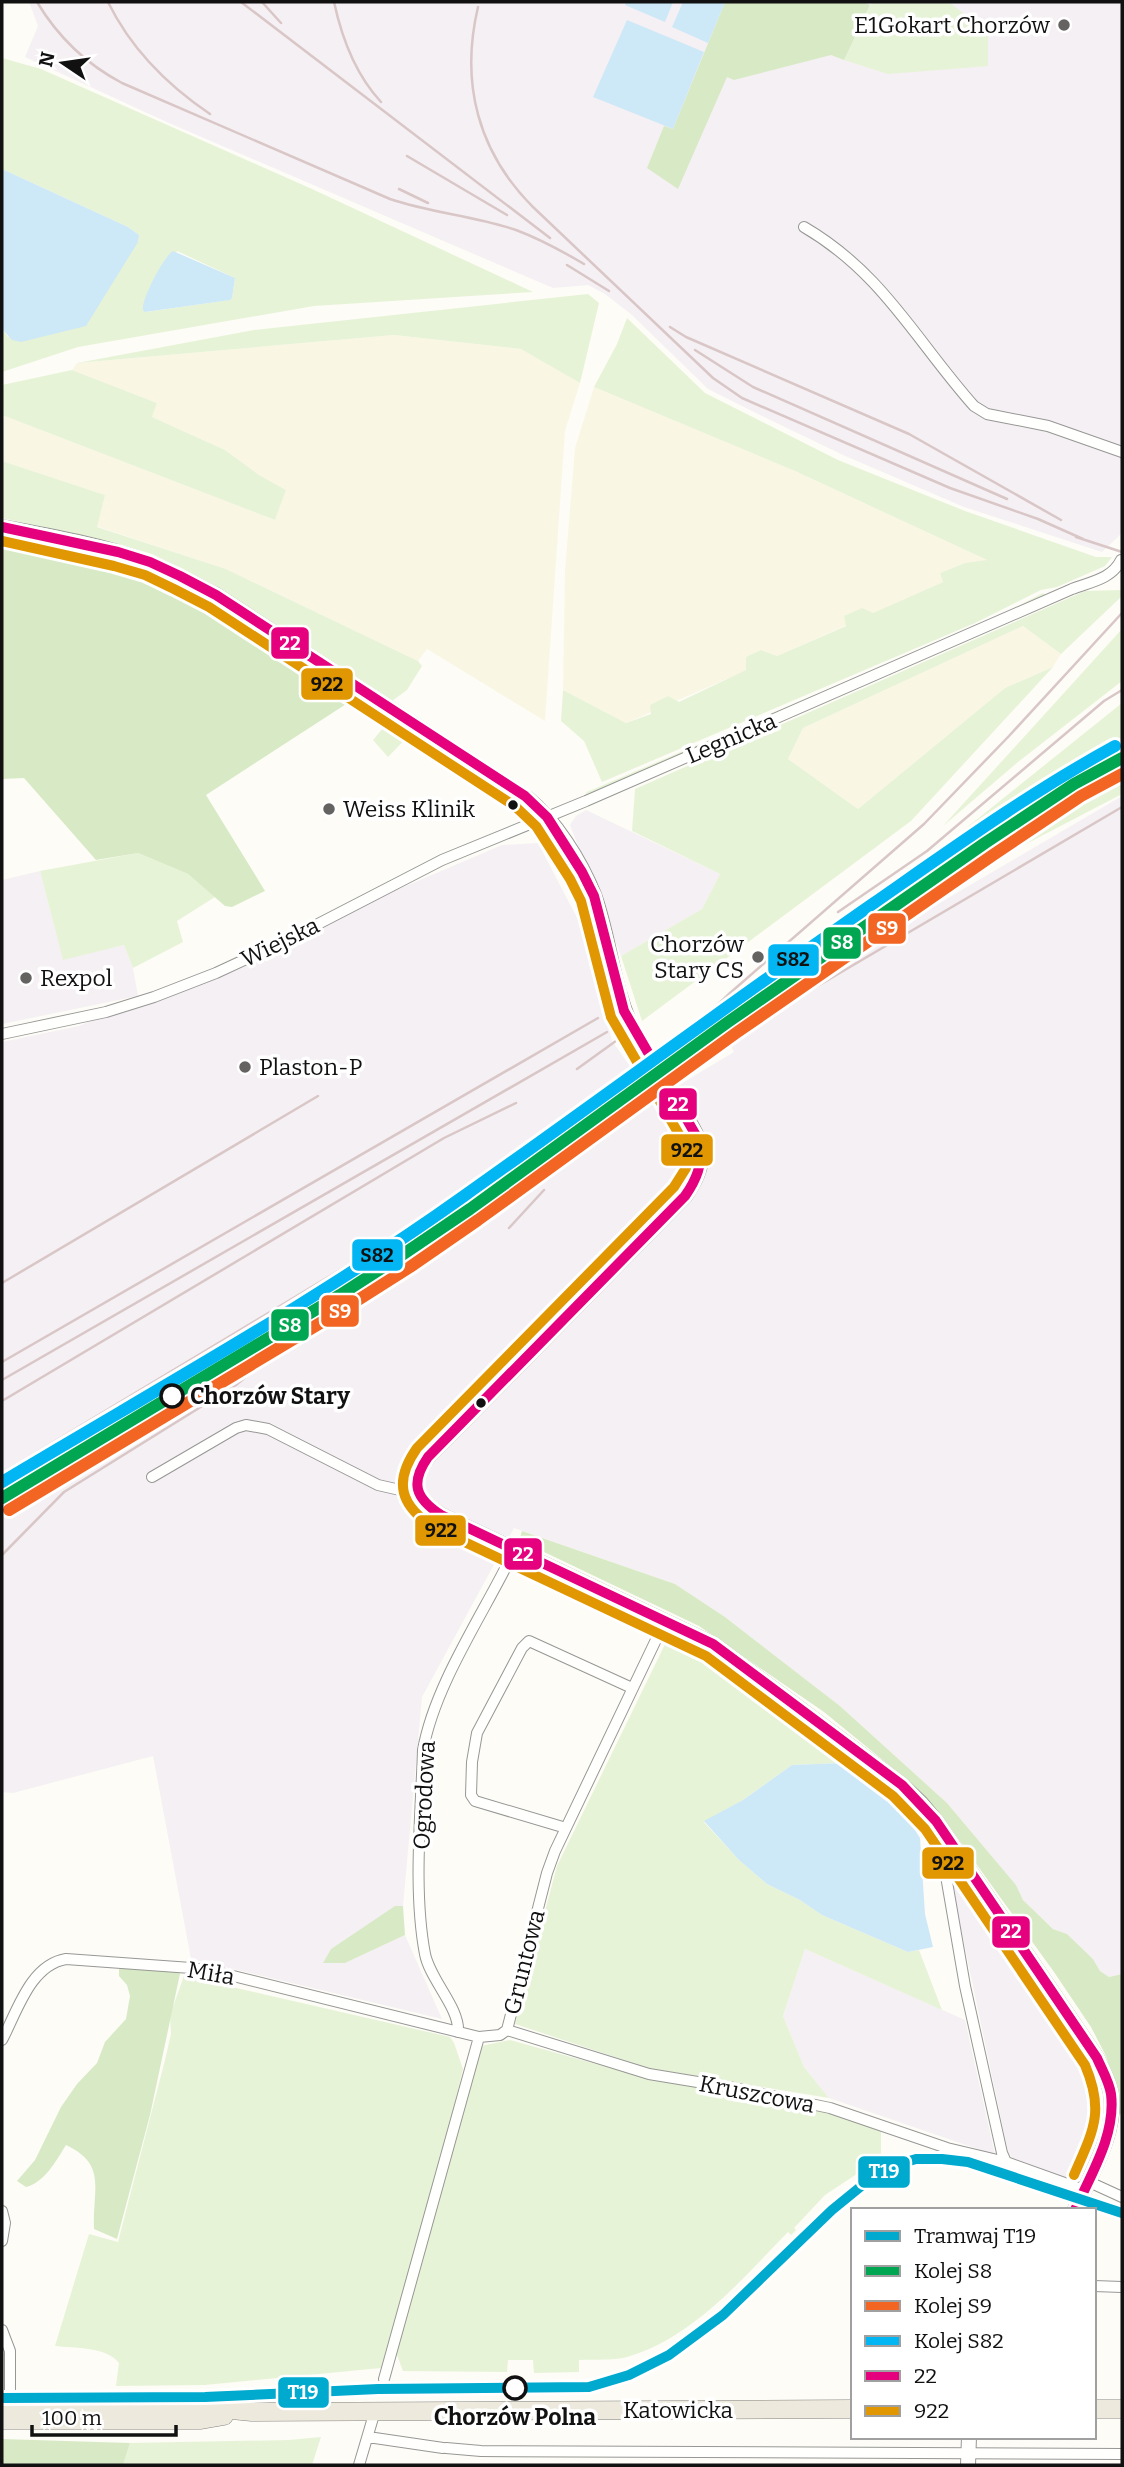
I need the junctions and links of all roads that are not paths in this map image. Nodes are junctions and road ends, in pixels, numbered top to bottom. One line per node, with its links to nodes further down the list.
1 (804, 227): 2 (street)
2 (1122, 452)
3 (2, 527): 5 (street)
4 (1121, 561): 5 (street, Legnicka)
5 (547, 817): 6 (street); 7 (street, Wiejska)
6 (634, 1030)
7 (2, 1034)
8 (673, 1098): 10 (street)
9 (152, 1477): 10 (street)
10 (417, 1489): 11 (street)
11 (515, 1549): 12 (street); 18 (street, Ogrodowa)
12 (665, 1621): 13 (street, Gruntowa); 14 (street)
13 (632, 1688): 15 (street, Gruntowa); 15 (street)
14 (936, 1821): 20 (street); 21 (street)
15 (566, 1828): 16 (street, Gruntowa)
16 (507, 2030): 19 (street, Gruntowa); 20 (street, Kruszcowa)
17 (4, 2032): 18 (street, Miła)
18 (458, 2032): 19 (street)
19 (479, 2037): 29 (street, Gruntowa)
20 (1006, 2162): 21 (street, Kruszcowa)
21 (1085, 2185): 22 (street, Kruszcowa); 23 (street)
22 (1122, 2197)
23 (1076, 2208)
24 (2, 2211): 25 (street)
25 (2, 2241)
26 (1096, 2286): 27 (street)
27 (1122, 2287)
28 (2, 2330): 34 (street)
29 (384, 2379)
30 (851, 2409): 33 (main road, Katowicka)
31 (1096, 2409): 32 (main road)
32 (1122, 2409)
33 (375, 2411): 34 (main road, Katowicka); 35 (street)
34 (5, 2412)
35 (368, 2437): 36 (street); 40 (street)
36 (481, 2451): 37 (street); 41 (street)
37 (567, 2451): 38 (street); 42 (street)
38 (969, 2452): 39 (street)
39 (1122, 2454)
40 (359, 2465)
41 (481, 2465)
42 (567, 2465)

